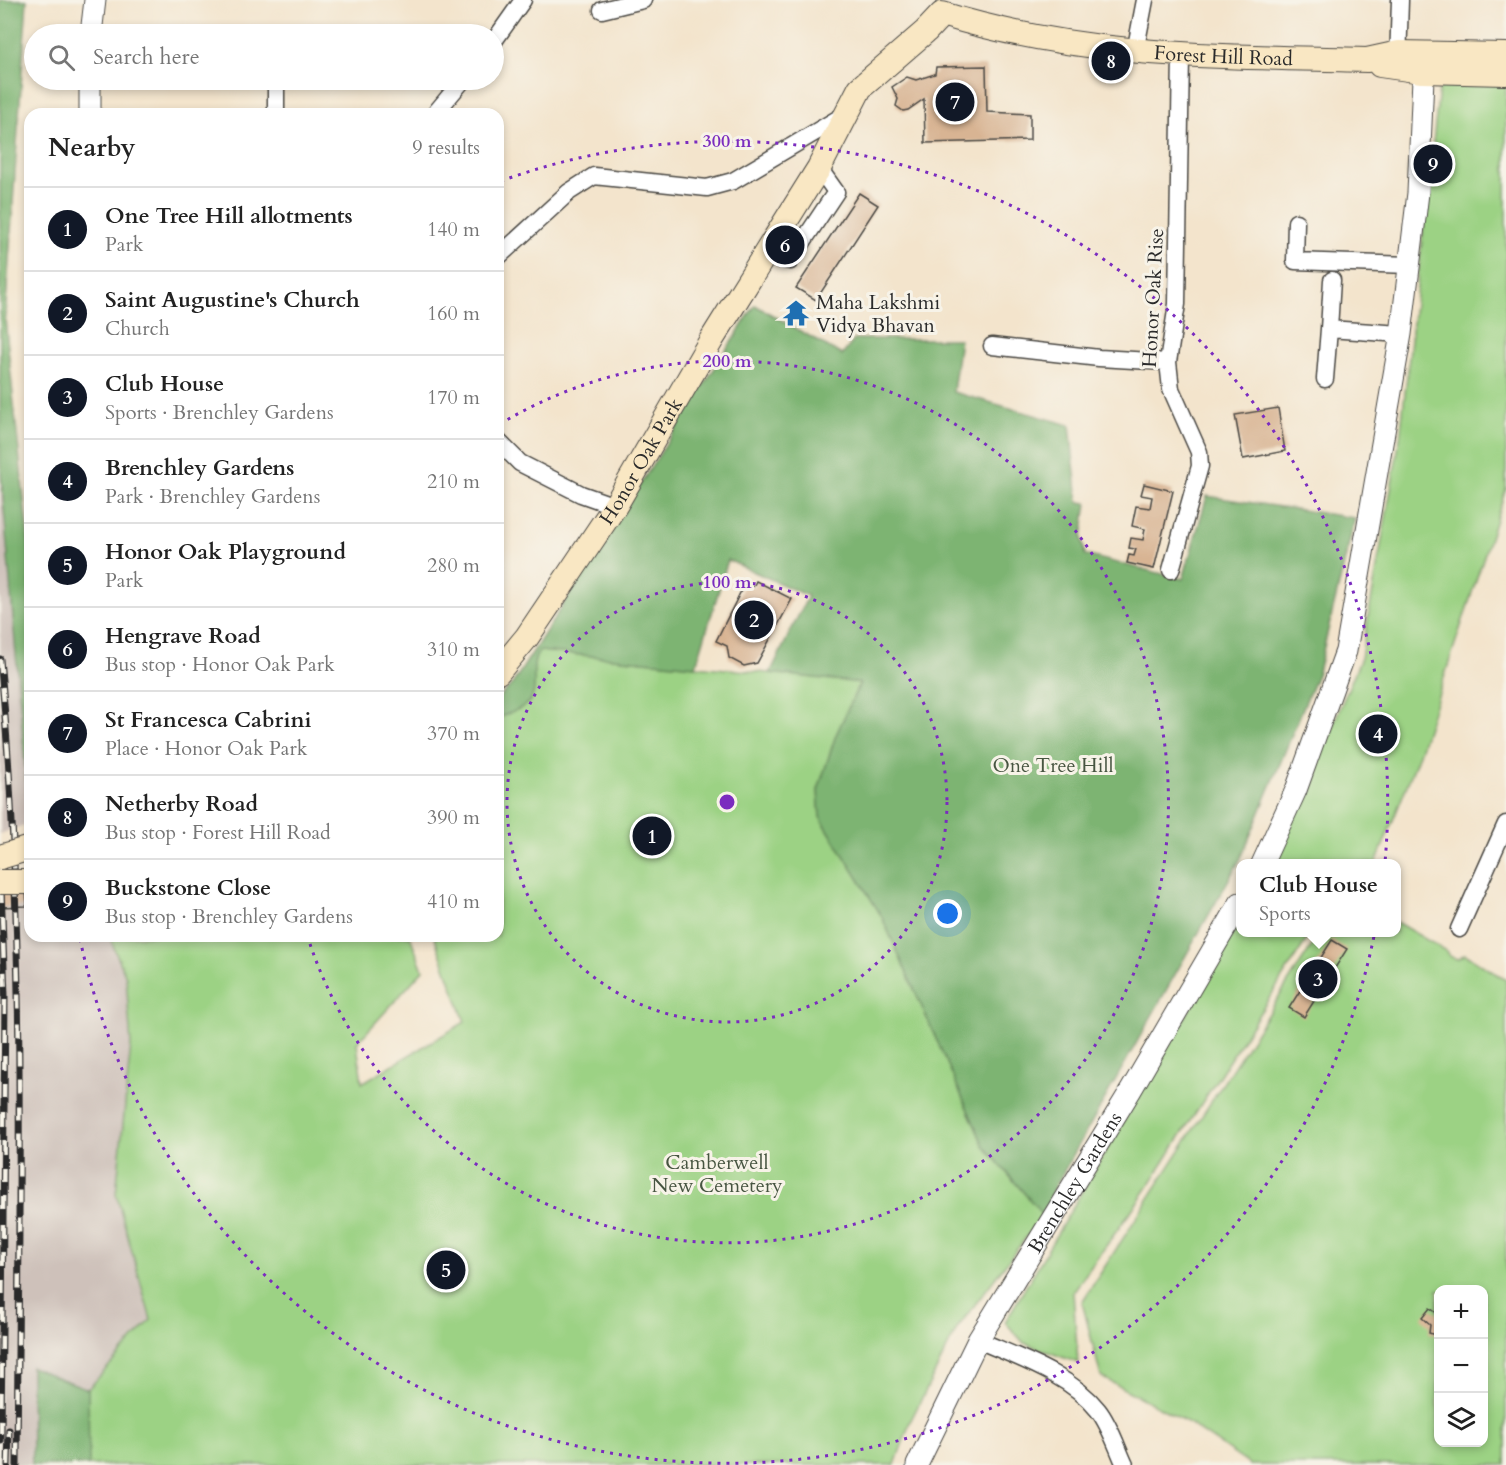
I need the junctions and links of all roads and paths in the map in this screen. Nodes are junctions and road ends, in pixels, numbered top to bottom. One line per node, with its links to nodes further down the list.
1 (95, 0): 8 (street)
2 (523, 0): 9 (street)
3 (643, 0): 7 (street)
4 (1145, 0): 10 (street)
5 (1400, 0): 13 (street)
6 (940, 7): 10 (main road, Forest Hill Road); 22 (main road, Honor Oak Park)
7 (602, 10)
8 (92, 24)
9 (504, 27)
10 (1135, 52): 11 (main road, Forest Hill Road)
11 (1181, 55): 13 (main road, Forest Hill Road); 30 (street, Honor Oak Rise)
12 (1506, 55): 14 (main road, Forest Hill Road)
13 (1398, 61): 14 (main road, Forest Hill Road)
14 (1423, 62): 15 (main road, Forest Hill Road); 25 (street)
15 (1506, 73)
16 (90, 90): 19 (street)
17 (276, 90): 20 (street)
18 (455, 90): 21 (street)
19 (90, 108)
20 (276, 108)
21 (440, 108)
22 (847, 113): 24 (street); 33 (main road, Honor Oak Park)
23 (1296, 222): 25 (street)
24 (504, 252)
25 (1409, 265): 28 (street)
26 (1332, 280): 27 (street)
27 (1329, 329): 28 (street); 31 (street)
28 (1401, 334): 39 (street)
29 (992, 346): 30 (street)
30 (1168, 362): 34 (street, Honor Oak Rise)
31 (1325, 379)
32 (504, 447): 33 (street)
33 (615, 506): 35 (main road, Honor Oak Park)
34 (1171, 570)
35 (504, 665)
36 (1506, 824): 43 (street)
37 (24, 850): 38 (main road, bridge)
38 (0, 856)
39 (1264, 859)
40 (0, 882): 41 (main road, bridge)
41 (24, 882)
42 (1236, 910): 44 (street, Brenchley Gardens)
43 (1459, 929)
44 (978, 1340): 45 (street, Brenchley Gardens); 46 (street)
45 (917, 1465)
46 (1125, 1465)

